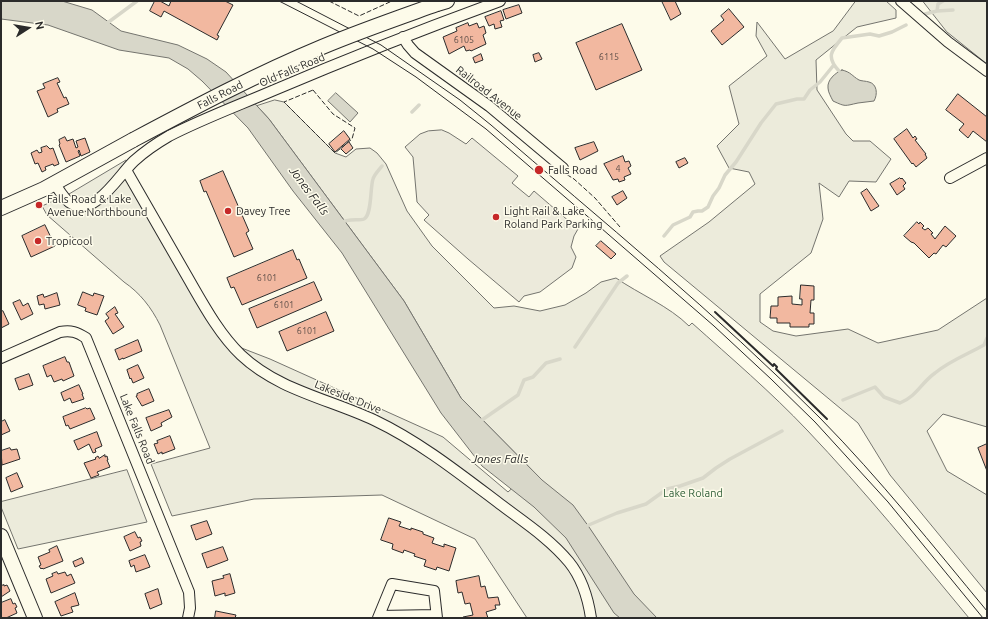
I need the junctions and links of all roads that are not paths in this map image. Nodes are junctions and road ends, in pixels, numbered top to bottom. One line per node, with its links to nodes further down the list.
1 (500, 1): 4 (street, Old Falls Road)
2 (901, 1): 5 (street)
3 (442, 3): 10 (main road, Falls Road, bridge)
4 (403, 37): 7 (street, Railroad Avenue); 8 (street, Old Falls Road)
5 (987, 71)
6 (987, 158): 9 (street)
7 (563, 168)
8 (126, 170): 10 (street, Old Falls Road); 18 (street, Lakeside Drive)
9 (950, 178)
10 (55, 184): 11 (main road, Falls Road)
11 (1, 208)
12 (1, 358): 17 (street, Lake Falls Road)
13 (1, 536): 16 (main road)
14 (436, 616): 15 (street); 15 (street)
15 (378, 617)
16 (35, 618)
17 (188, 618)
18 (591, 618)

